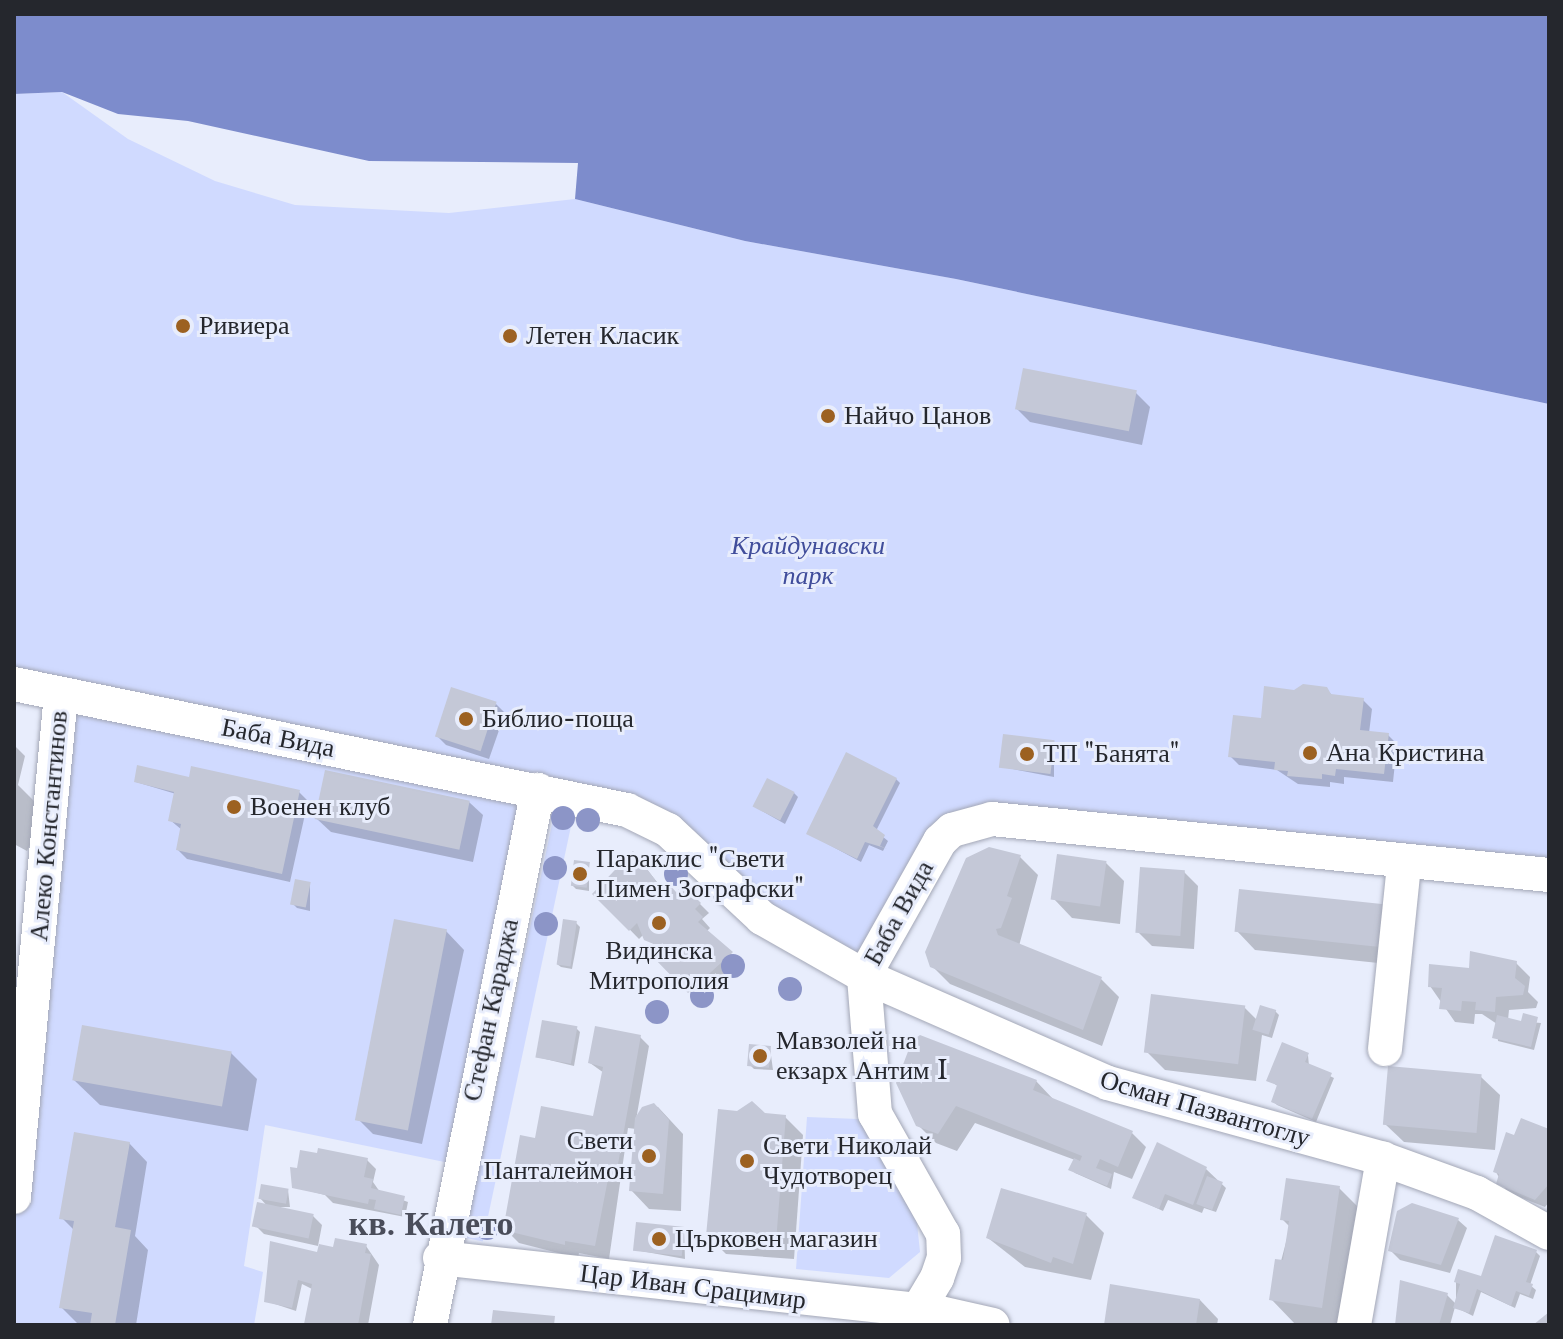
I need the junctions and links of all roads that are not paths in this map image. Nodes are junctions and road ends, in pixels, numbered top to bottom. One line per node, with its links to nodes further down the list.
1 (14, 684): 2 (street, Баба Вида)
2 (61, 694): 3 (street, Баба Вида); 9 (street, Алеко Константинов)
3 (538, 790): 6 (street, Баба Вида); 11 (street, Стефан Караджа)
4 (1404, 864): 5 (street, Баба Вида); 6 (street, Баба Вида); 7 (street)
5 (1549, 875)
6 (864, 976): 8 (street, Осман Пазвантоглу); 12 (street)
7 (1385, 1049)
8 (1383, 1159): 10 (street, Осман Пазвантоглу); 15 (street)
9 (14, 1197)
10 (1549, 1233)
11 (440, 1258): 12 (street, Цар Иван Срацимир); 13 (street, Стефан Караджа)
12 (912, 1319): 14 (street, Цар Иван Срацимир)
13 (430, 1325)
14 (993, 1325)
15 (1354, 1325)

